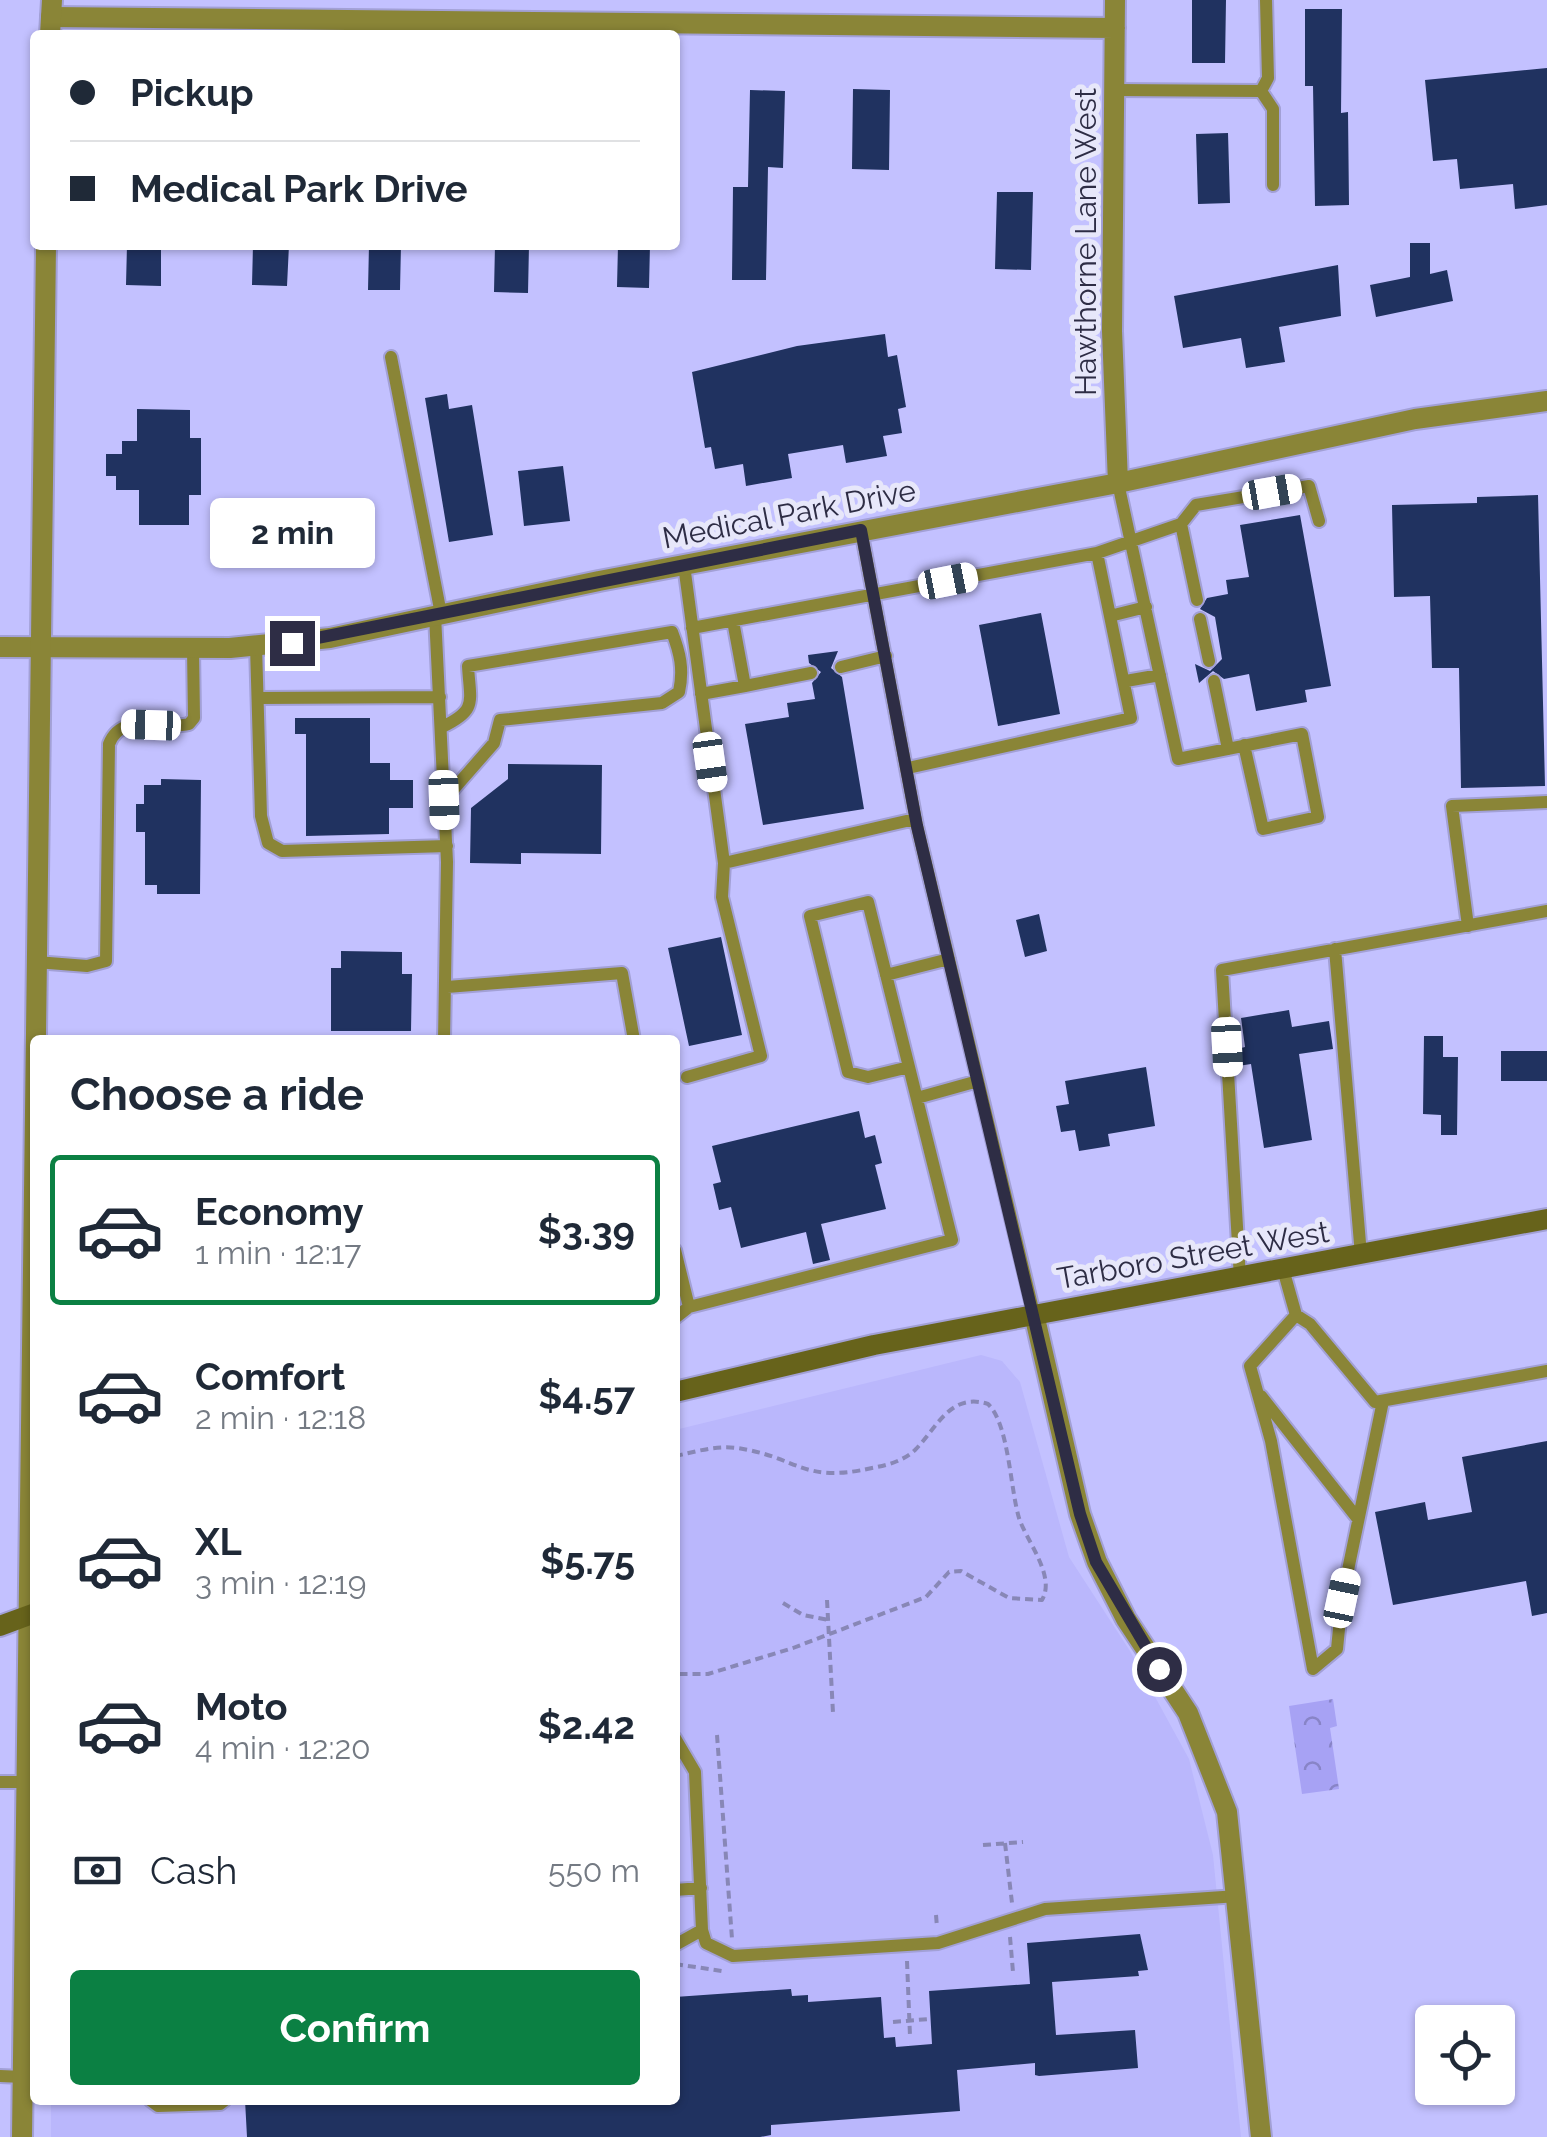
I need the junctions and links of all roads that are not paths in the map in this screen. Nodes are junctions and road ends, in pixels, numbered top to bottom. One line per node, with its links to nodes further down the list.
1 (1116, 0): 4 (street, Hawthorne Lane West)
2 (1266, 0): 6 (lane)
3 (51, 17): 4 (street)
4 (1115, 28): 5 (street, Hawthorne Lane West)
5 (1114, 90): 6 (lane); 11 (street, Hawthorne Lane West)
6 (1262, 91): 7 (lane)
7 (1273, 185)
8 (46, 250): 28 (street)
9 (391, 356): 21 (lane)
10 (1547, 401): 11 (street, Medical Park Drive)
11 (1118, 484): 14 (street, Medical Park Drive); 15 (lane)
12 (1318, 521): 13 (lane)
13 (1181, 524): 15 (lane); 19 (lane)
14 (861, 530): 17 (street, Medical Park Drive); 18 (lane)
15 (1132, 542): 16 (lane); 20 (lane)
16 (1096, 553): 18 (lane); 22 (lane)
17 (684, 565): 21 (street, Medical Park Drive); 25 (lane)
18 (873, 595): 24 (lane); 30 (lane)
19 (1196, 600)
20 (1146, 608): 22 (lane); 34 (lane)
21 (438, 615): 26 (street, Medical Park Drive); 39 (lane)
22 (1110, 616): 35 (lane)
23 (1200, 619): 31 (lane)
24 (733, 621): 25 (lane); 37 (lane)
25 (692, 628): 38 (lane)
26 (256, 646): 29 (street, Medical Park Drive); 40 (lane)
27 (0, 647): 28 (street, Medical Park Drive)
28 (39, 648): 29 (street, Medical Park Drive); 54 (street)
29 (193, 648): 54 (lane)
30 (886, 656): 32 (lane); 44 (lane)
31 (1209, 661)
32 (841, 667)
33 (811, 673): 37 (lane)
34 (1160, 675): 35 (lane); 43 (lane)
35 (1126, 681): 44 (lane)
36 (1214, 681): 43 (lane)
37 (745, 686): 38 (lane)
38 (701, 694): 49 (lane)
39 (440, 697): 40 (lane); 41 (lane)
40 (259, 698): 48 (lane)
41 (442, 727): 45 (lane); 45 (lane)
42 (1244, 746): 42 (lane); 43 (lane)
43 (1228, 749)
44 (908, 768): 47 (lane)
45 (444, 800): 48 (lane)
46 (1547, 802): 51 (lane)
47 (916, 819): 49 (lane); 53 (lane)
48 (446, 846): 56 (lane)
49 (724, 863): 61 (lane)
50 (1547, 912): 51 (lane)
51 (1468, 926): 52 (lane)
52 (1336, 950): 65 (lane); 68 (lane)
53 (949, 959): 55 (lane); 62 (lane)
54 (36, 962): 57 (street)
55 (886, 975): 60 (lane); 60 (lane)
56 (446, 986): 58 (lane); 59 (lane)
57 (36, 1035)
58 (444, 1035)
59 (633, 1035)
60 (910, 1068): 63 (lane)
61 (688, 1077)
62 (978, 1081): 63 (lane); 72 (lane)
63 (917, 1098): 70 (lane)
64 (1547, 1219): 65 (main road, Tarboro Street West)
65 (1361, 1254): 66 (main road, Tarboro Street West)
66 (1284, 1269): 68 (main road, Tarboro Street West); 73 (lane)
67 (680, 1272): 70 (lane)
68 (1240, 1278): 72 (main road, Tarboro Street West)
69 (680, 1302): 70 (lane)
70 (688, 1307): 71 (lane)
71 (680, 1314)
72 (1034, 1314): 76 (main road, Tarboro Street West); 87 (street)
73 (1296, 1315): 75 (lane); 77 (lane)
74 (1547, 1371): 77 (lane)
75 (1253, 1386): 78 (lane); 78 (lane)
76 (680, 1391)
77 (1383, 1401): 78 (lane)
78 (1358, 1519)
79 (30, 1615): 80 (main road)
80 (0, 1626)
81 (30, 1681): 84 (street)
82 (680, 1746): 85 (lane)
83 (0, 1782): 84 (lane)
84 (27, 1782): 90 (street)
85 (702, 1888): 86 (lane); 88 (lane)
86 (680, 1890)
87 (1238, 1896): 88 (lane); 96 (street)
88 (702, 1930): 89 (lane)
89 (680, 1942)
90 (29, 2014): 92 (street)
91 (0, 2076): 92 (lane)
92 (23, 2077): 95 (street)
93 (163, 2105): 94 (lane)
94 (193, 2105)
95 (22, 2137)
96 (1261, 2137)

